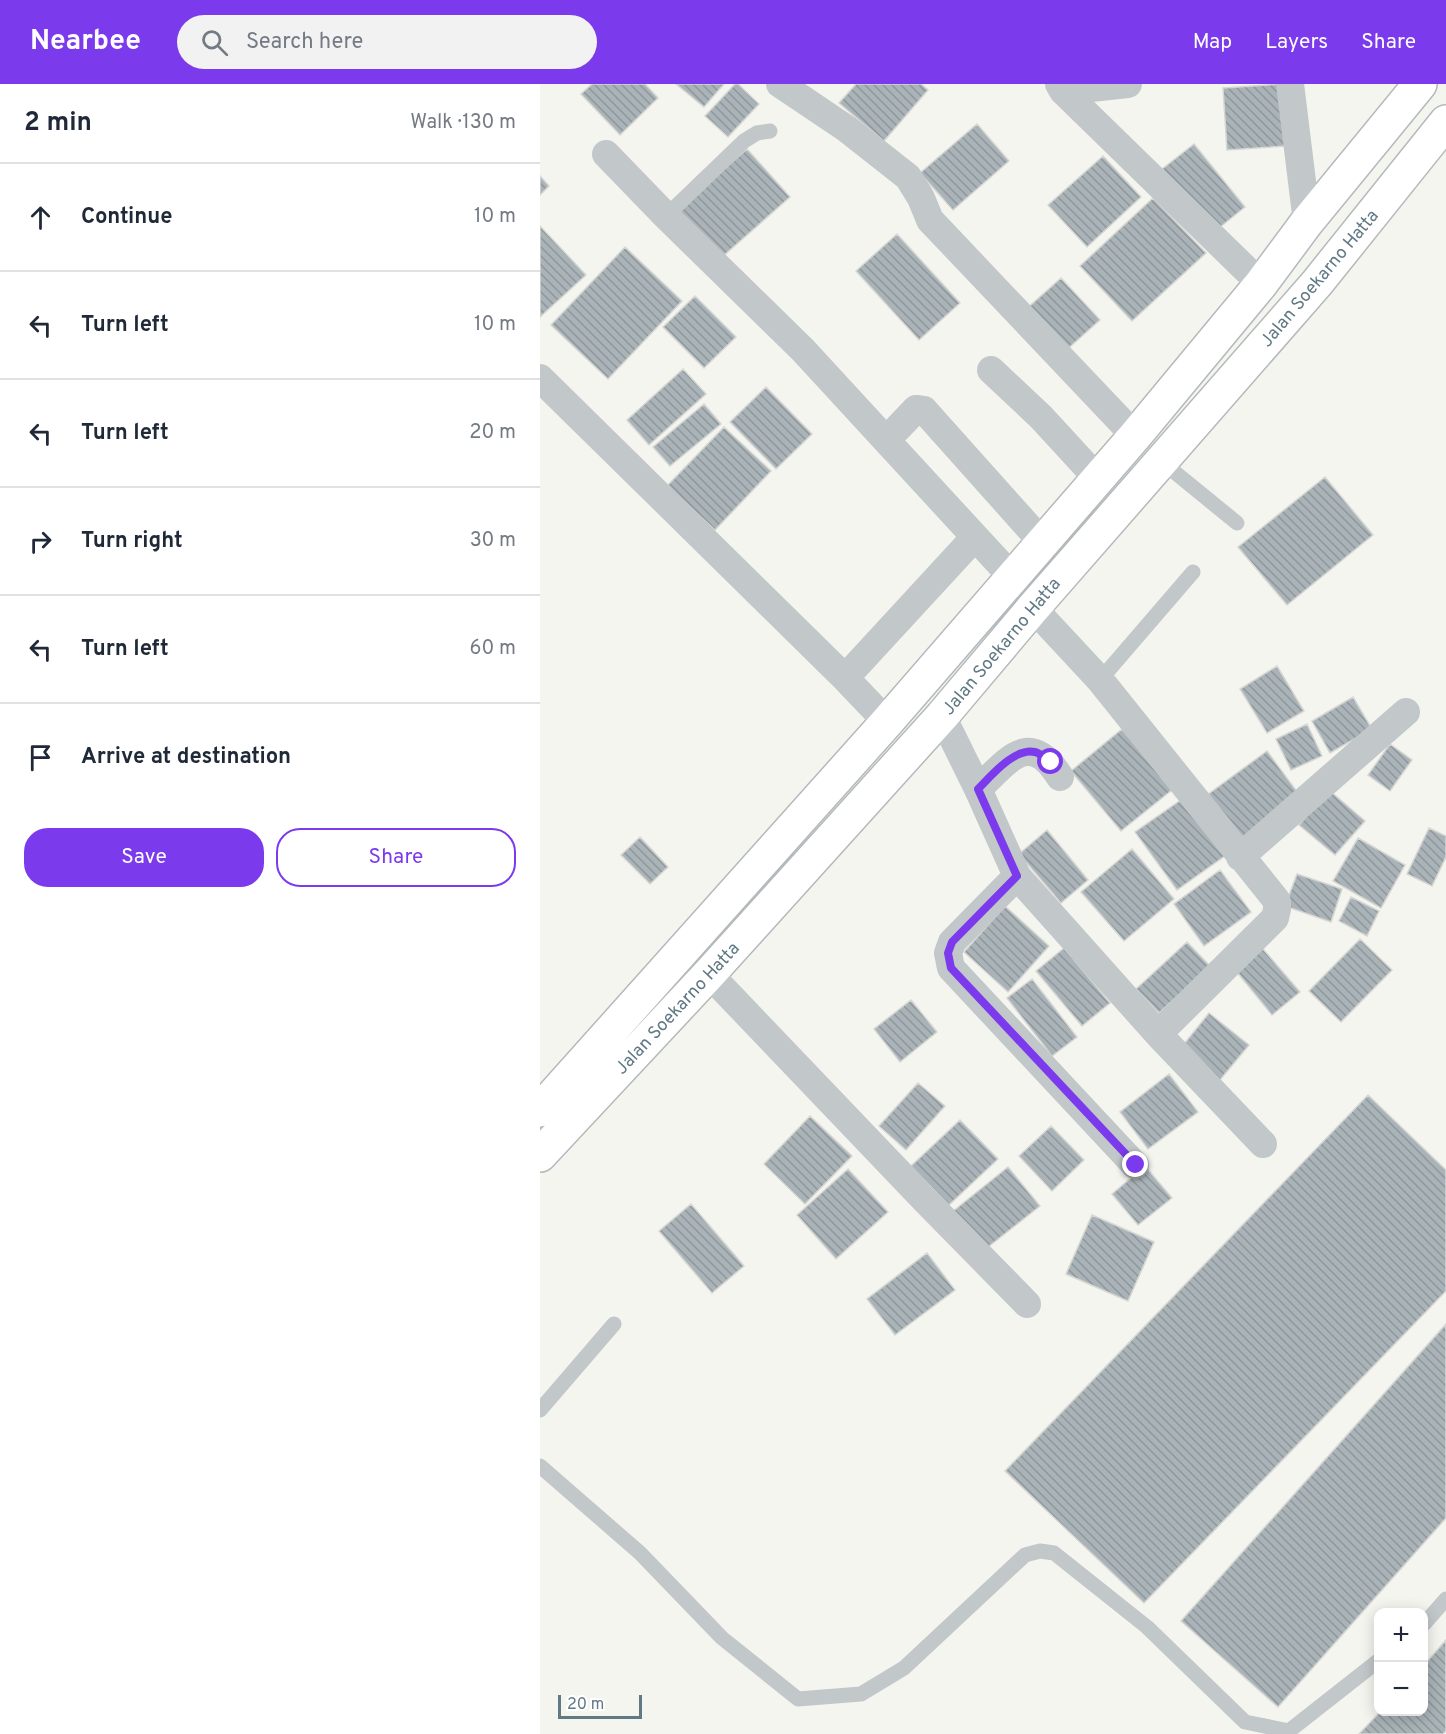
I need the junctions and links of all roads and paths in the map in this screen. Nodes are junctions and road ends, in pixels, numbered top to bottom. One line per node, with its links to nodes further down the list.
1 (780, 84): 15 (street)
2 (1128, 84): 5 (street)
3 (1290, 84): 10 (street)
4 (1420, 84): 10 (highway, Jalan Soekarno Hatta)
5 (1061, 88): 11 (street)
6 (1446, 122): 16 (highway, Jalan Soekarno Hatta)
7 (770, 130): 9 (lane)
8 (606, 154): 9 (street)
9 (666, 216): 19 (street)
10 (1307, 222): 11 (highway, Jalan Soekarno Hatta)
11 (1261, 284): 15 (highway, Jalan Soekarno Hatta)
12 (991, 370): 17 (street)
13 (540, 378): 24 (street)
14 (897, 429): 20 (street)
15 (1135, 436): 17 (highway, Jalan Soekarno Hatta)
16 (1161, 461): 18 (lane); 23 (highway, Jalan Soekarno Hatta)
17 (1098, 478): 20 (highway, Jalan Soekarno Hatta)
18 (1237, 523)
19 (975, 537): 22 (street); 24 (street)
20 (1042, 542): 22 (highway, Jalan Soekarno Hatta)
21 (1194, 572): 25 (lane)
22 (1012, 577): 28 (highway, Jalan Soekarno Hatta)
23 (1033, 608): 25 (street); 27 (highway, Jalan Soekarno Hatta)
24 (845, 678): 28 (street)
25 (1100, 680): 31 (street)
26 (1406, 712): 31 (street)
27 (942, 716): 30 (street); 33 (highway, Jalan Soekarno Hatta)
28 (887, 722): 35 (highway, Jalan Soekarno Hatta)
29 (1060, 777): 30 (street)
30 (978, 789): 32 (street)
31 (1240, 857): 34 (street)
32 (1017, 876): 34 (street); 38 (street)
33 (709, 974): 37 (highway, Jalan Soekarno Hatta); 39 (street)
34 (1158, 1034): 36 (street)
35 (540, 1110)
36 (1263, 1144)
37 (544, 1151)
38 (1136, 1165)
39 (1026, 1304)
40 (614, 1324): 41 (lane)
41 (540, 1410)
42 (540, 1466): 45 (lane)
43 (1446, 1599): 44 (lane)
44 (1428, 1619)
45 (1377, 1662)

